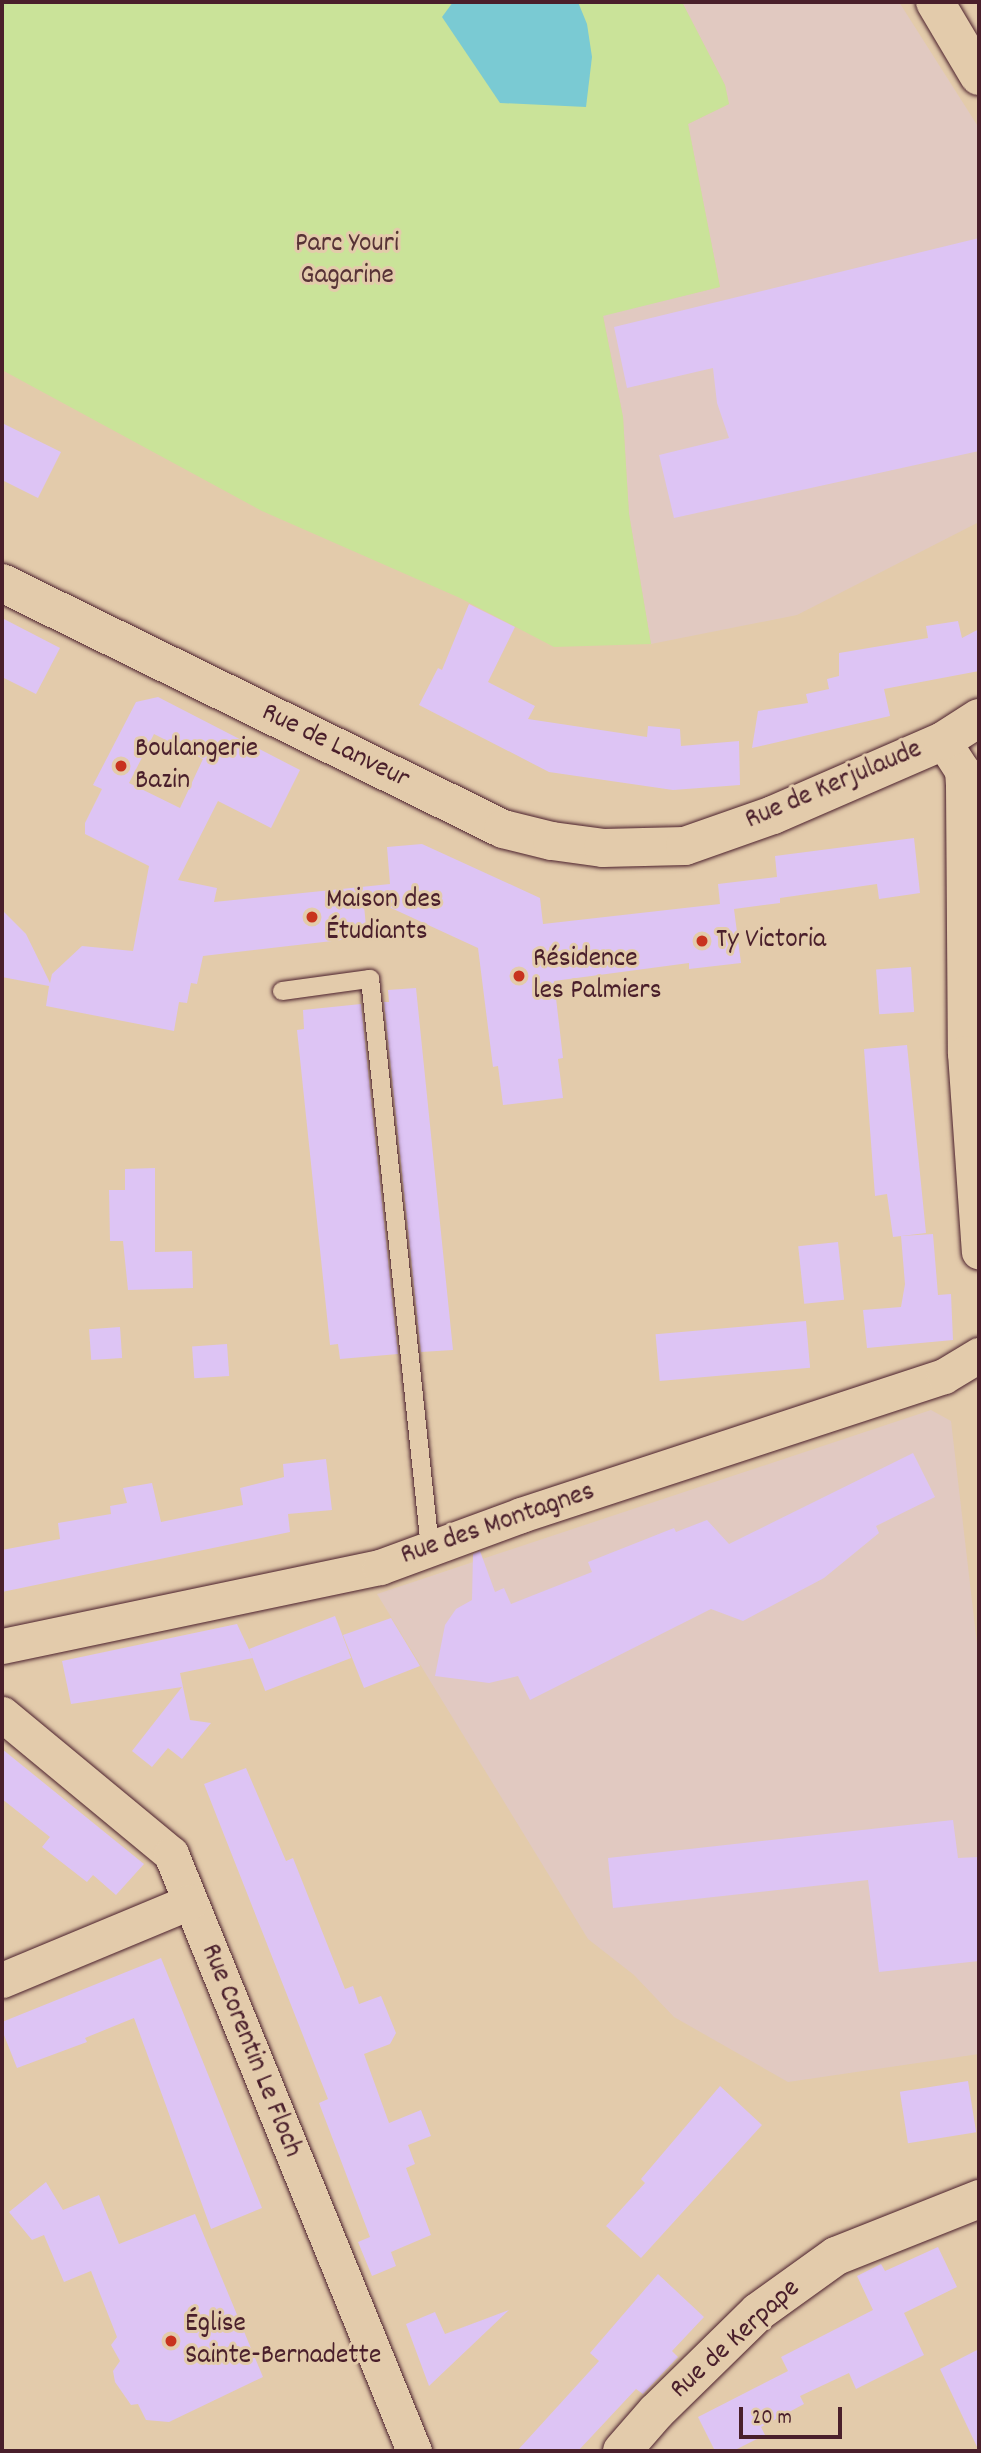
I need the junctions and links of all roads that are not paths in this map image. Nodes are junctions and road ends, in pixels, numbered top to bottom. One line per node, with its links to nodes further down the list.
1 (935, 2): 2 (street)
2 (979, 76)
3 (2, 583): 6 (street, Rue de Lanveur)
4 (979, 718): 5 (street, Rue de Kerjulaude)
5 (943, 741): 6 (street, Rue de Kerjulaude); 8 (street)
6 (685, 846)
7 (282, 991): 10 (lane)
8 (979, 1252)
9 (979, 1354): 10 (street, Rue des Montagnes)
10 (430, 1548): 11 (street, Rue des Montagnes)
11 (2, 1646)
12 (2, 1714): 13 (street, Rue Corentin Le Floch)
13 (189, 1902): 14 (street); 17 (street, Rue Corentin Le Floch)
14 (2, 1980)
15 (976, 2207): 16 (street, Rue de Kerpape)
16 (636, 2446)
17 (414, 2451)

